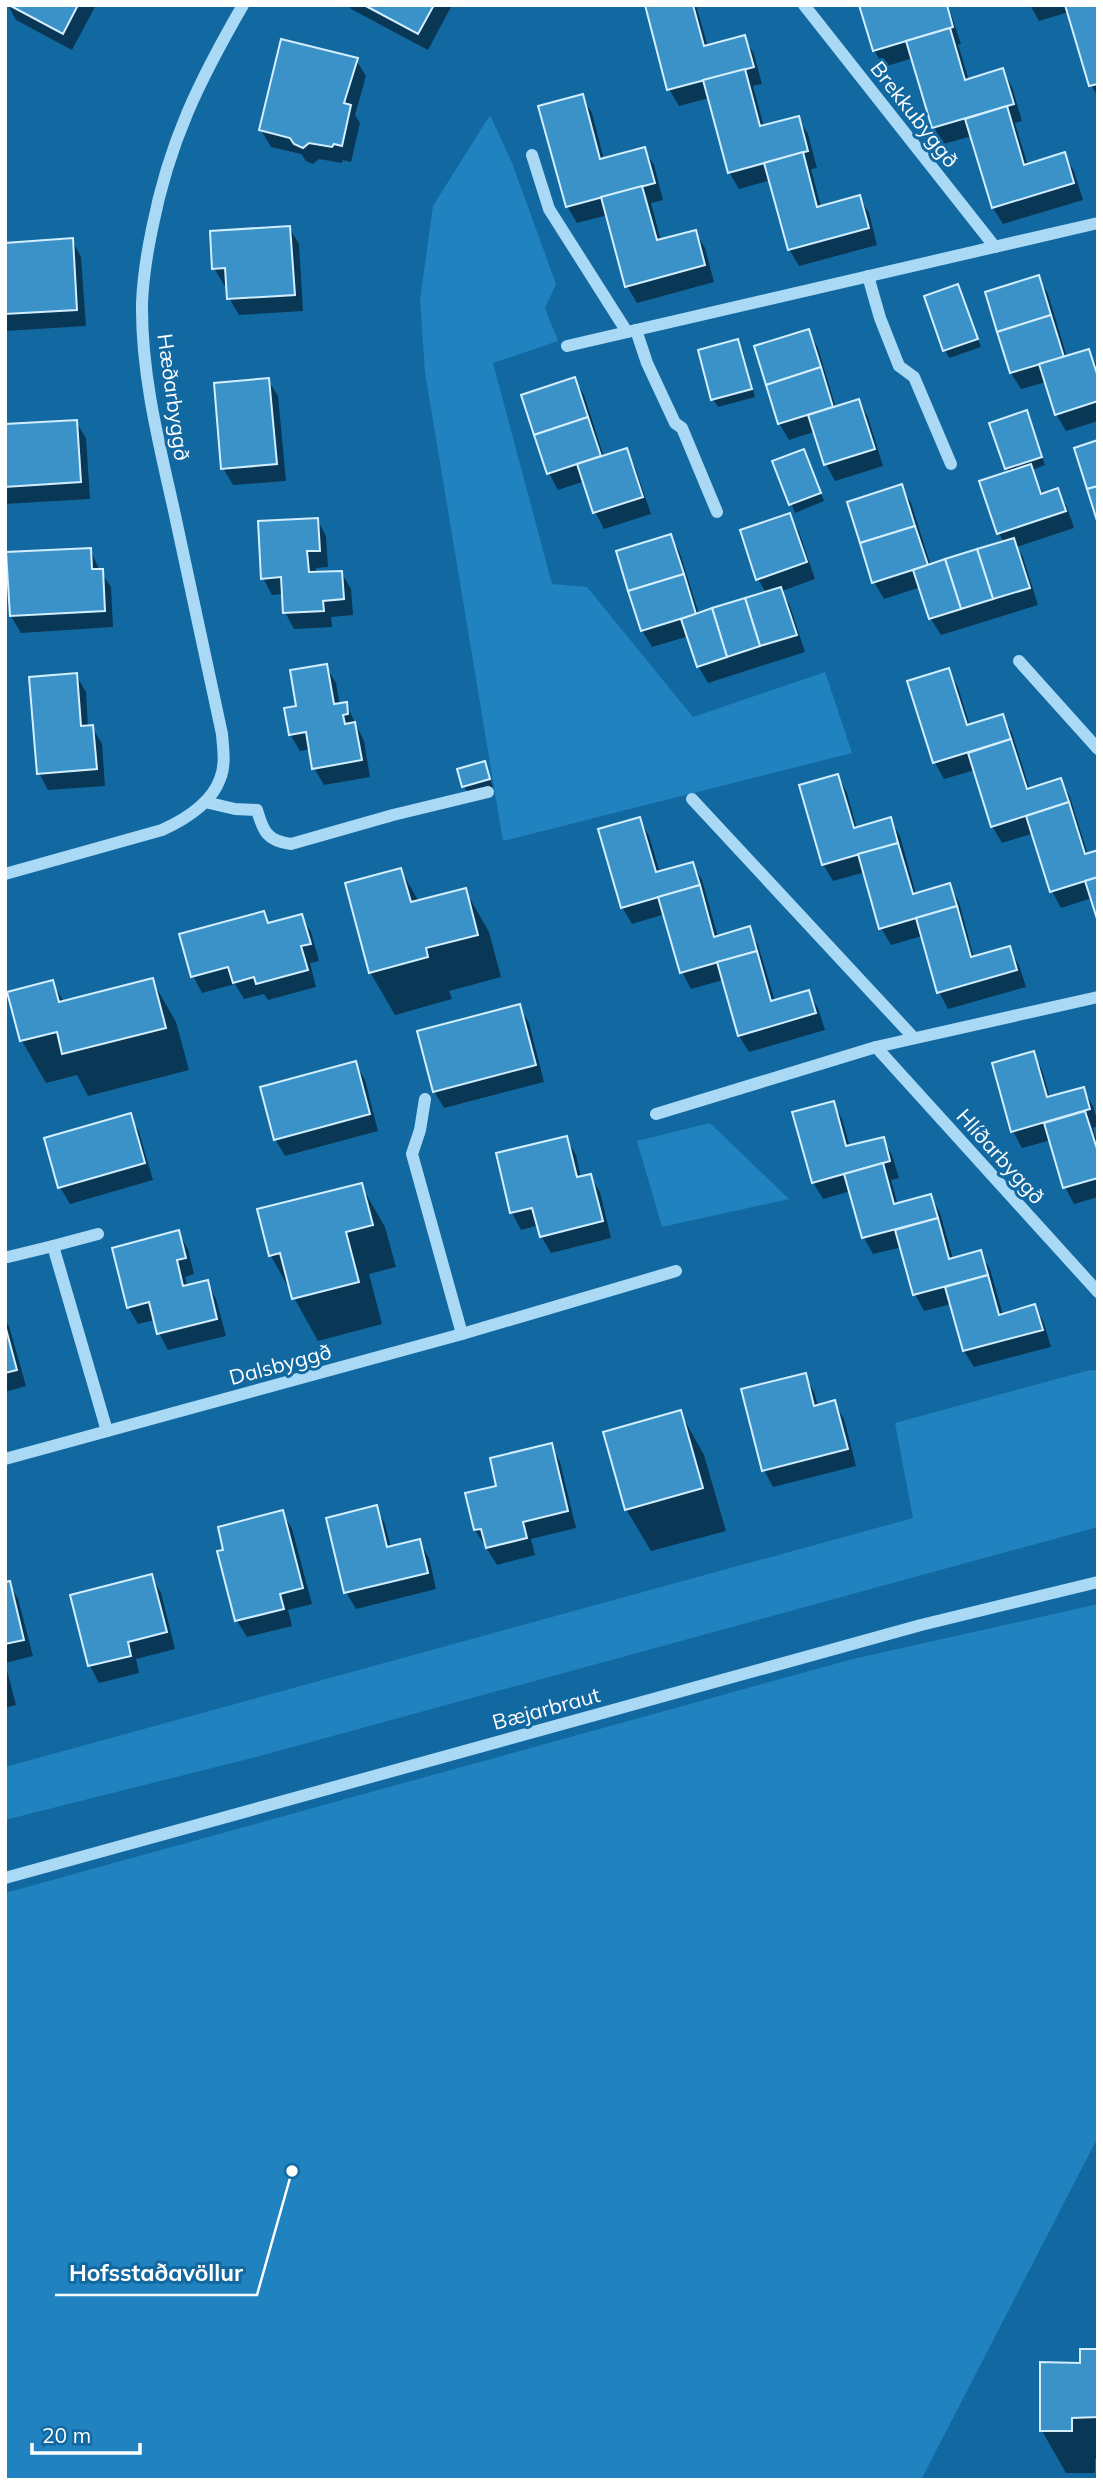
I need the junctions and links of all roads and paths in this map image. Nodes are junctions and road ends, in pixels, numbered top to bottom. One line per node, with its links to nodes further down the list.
1 (243, 5): 15 (street, Hæðarbyggð)
2 (804, 5): 5 (street, Brekkubyggð)
3 (532, 155): 7 (street)
4 (1097, 227): 5 (street)
5 (995, 247): 6 (street)
6 (868, 276): 7 (street); 9 (street)
7 (632, 331): 8 (street); 10 (street)
8 (566, 346)
9 (951, 464)
10 (717, 512)
11 (1019, 661): 12 (street)
12 (1098, 749)
13 (488, 792): 15 (street)
14 (692, 799): 18 (street)
15 (205, 802): 16 (street, Hæðarbyggð)
16 (5, 874)
17 (1098, 997): 18 (street)
18 (914, 1038): 19 (street)
19 (876, 1047): 21 (street); 26 (street, Hlíðarbyggð)
20 (425, 1099): 27 (street)
21 (656, 1114)
22 (98, 1234): 23 (street)
23 (53, 1246): 24 (street); 28 (street)
24 (8, 1257)
25 (676, 1271): 27 (street, Dalsbyggð)
26 (1098, 1292)
27 (463, 1334): 28 (street, Dalsbyggð)
28 (107, 1431): 29 (street, Dalsbyggð)
29 (5, 1459)
30 (1098, 1582): 31 (street, Bæjarbraut)
31 (5, 1878)

